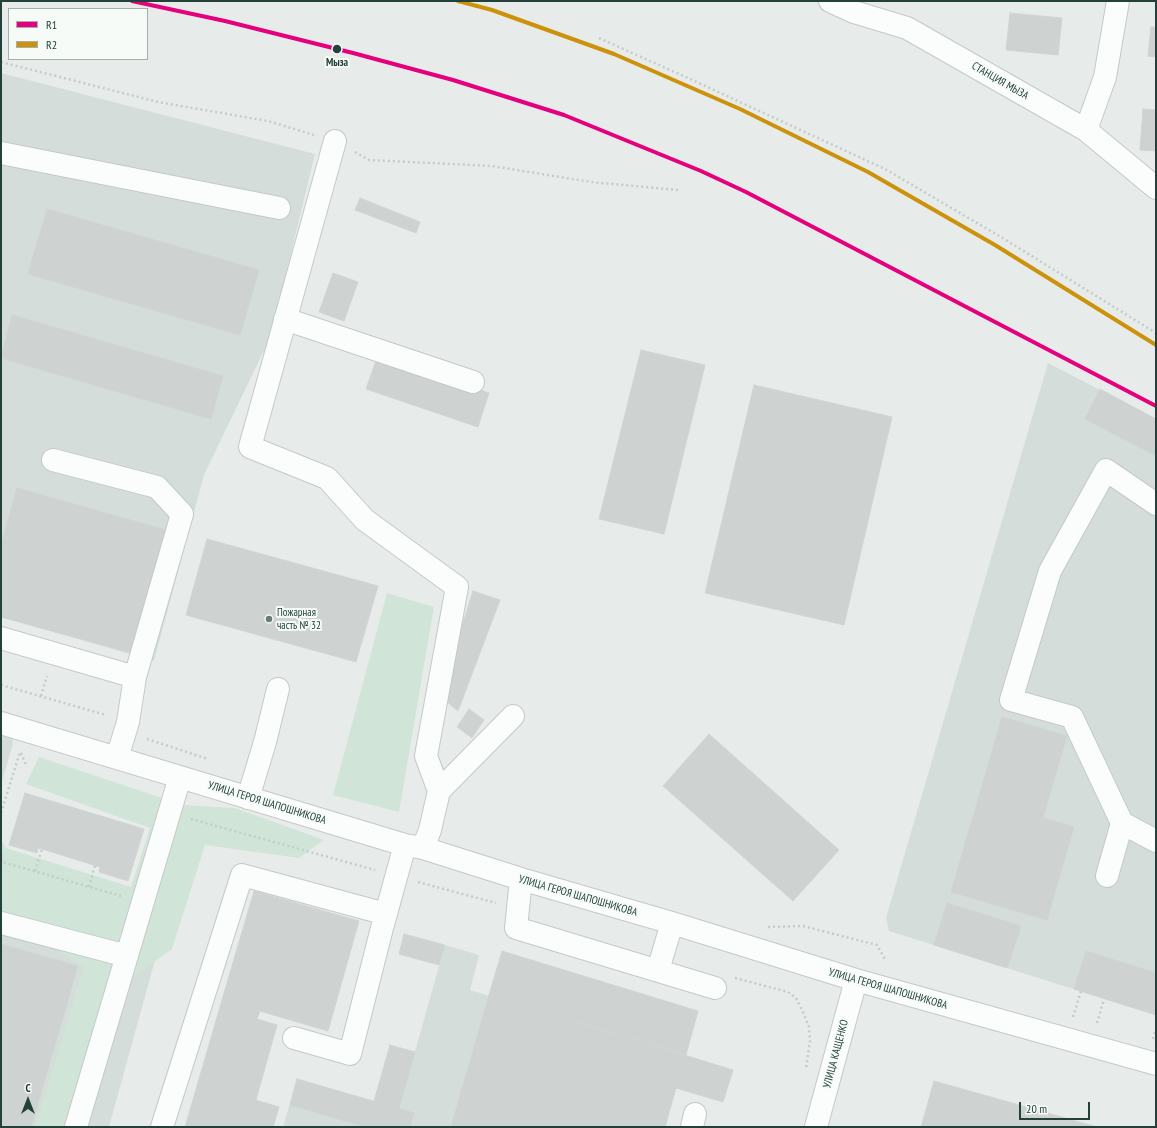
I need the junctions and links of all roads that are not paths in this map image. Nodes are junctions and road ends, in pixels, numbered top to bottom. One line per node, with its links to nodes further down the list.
1 (830, 1): 3 (street, СТАНЦИЯ МЫЗА)
2 (1118, 1): 4 (street)
3 (854, 7): 4 (street, СТАНЦИЯ МЫЗА)
4 (1086, 130): 7 (street, СТАНЦИЯ МЫЗА)
5 (335, 141): 9 (street)
6 (1, 153): 8 (street)
7 (1156, 188)
8 (279, 208)
9 (285, 319): 10 (street); 20 (street)
10 (473, 382)
11 (53, 460): 14 (street)
12 (1156, 504): 22 (street)
13 (1, 638): 14 (street)
14 (136, 677): 18 (street)
15 (278, 689): 21 (street)
16 (513, 716): 20 (street)
17 (1, 723): 18 (street, УЛИЦА ГЕРОЯ ШАПОШНИКОВА)
18 (117, 758): 19 (street, УЛИЦА ГЕРОЯ ШАПОШНИКОВА)
19 (180, 777): 21 (street, УЛИЦА ГЕРОЯ ШАПОШНИКОВА); 30 (street)
20 (439, 791): 24 (street)
21 (248, 798): 24 (street, УЛИЦА ГЕРОЯ ШАПОШНИКОВА)
22 (1122, 822): 23 (street); 25 (street)
23 (1156, 841)
24 (414, 846): 26 (street, УЛИЦА ГЕРОЯ ШАПОШНИКОВА); 27 (street)
25 (1107, 876)
26 (521, 879): 29 (street, УЛИЦА ГЕРОЯ ШАПОШНИКОВА); 31 (street)
27 (386, 914): 34 (street); 37 (street)
28 (1, 923): 30 (street)
29 (672, 923): 31 (street); 32 (street, УЛИЦА ГЕРОЯ ШАПОШНИКОВА)
30 (127, 956): 36 (street)
31 (658, 970): 33 (street)
32 (856, 980): 35 (street, УЛИЦА ГЕРОЯ ШАПОШНИКОВА); 38 (street, УЛИЦА КАЩЕНКО)
33 (715, 988)
34 (294, 1038)
35 (1156, 1064)
36 (76, 1127)
37 (162, 1127)
38 (816, 1127)

